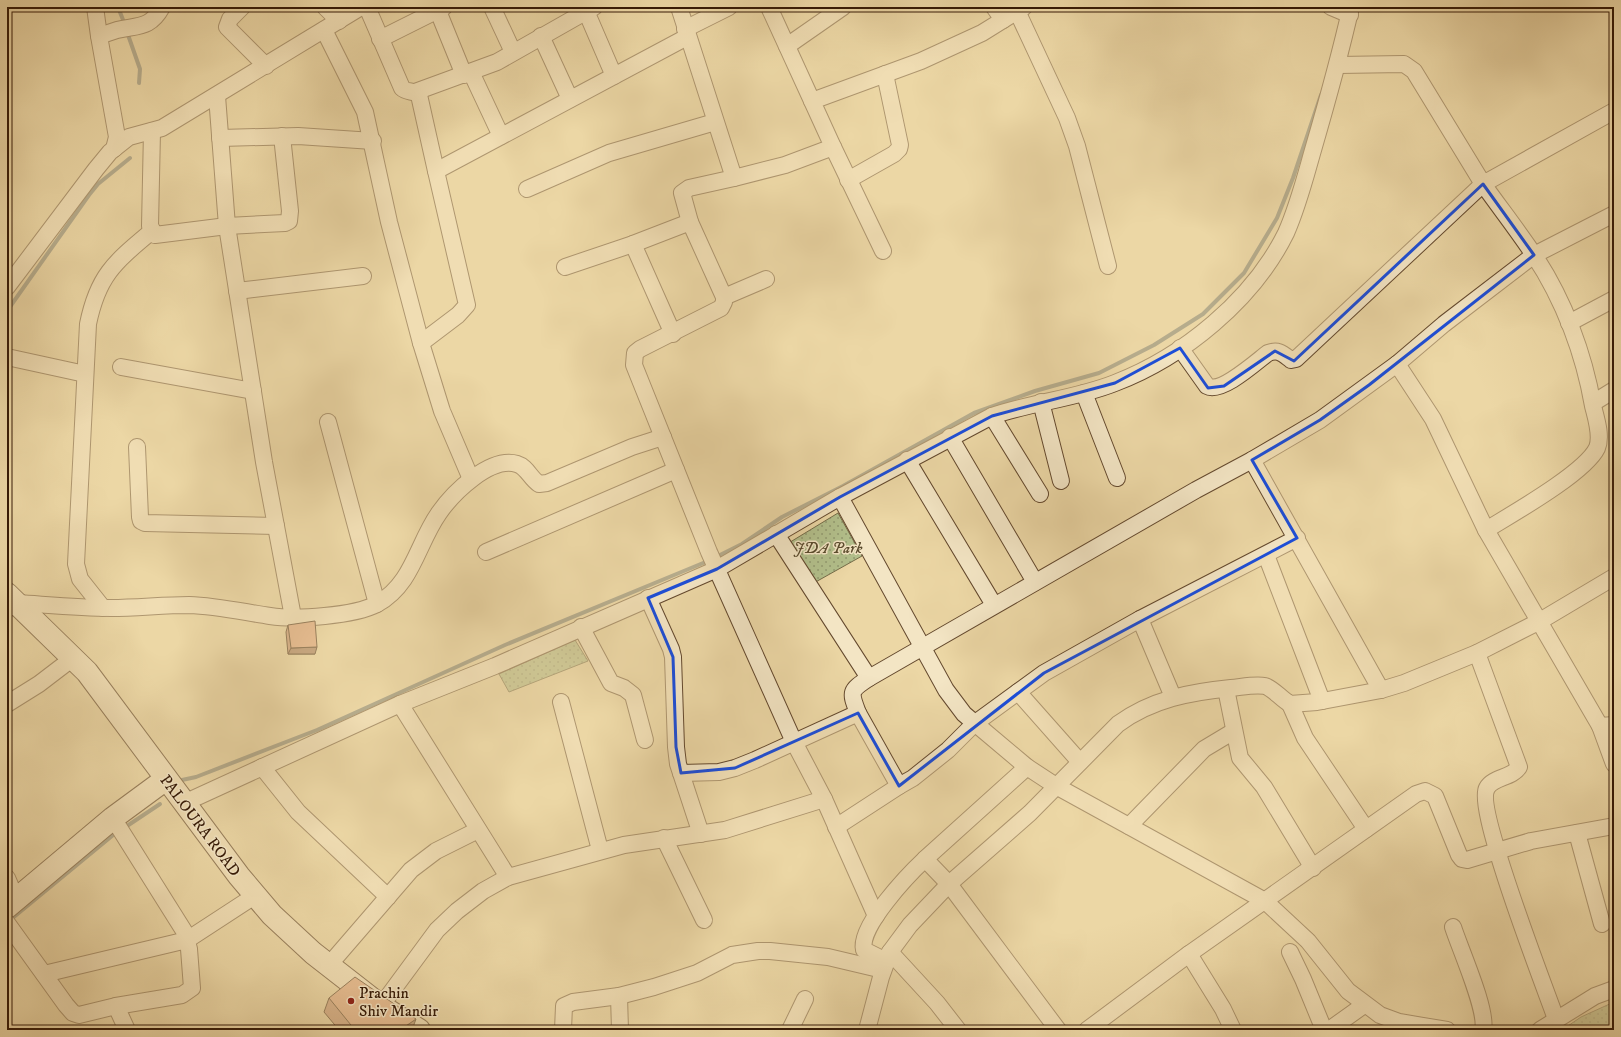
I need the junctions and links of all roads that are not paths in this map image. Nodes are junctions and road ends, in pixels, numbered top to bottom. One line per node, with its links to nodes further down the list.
1 (95, 7): 21 (street)
2 (162, 7): 21 (street)
3 (242, 7): 27 (street)
4 (326, 7): 18 (street)
5 (361, 7): 18 (street)
6 (366, 7): 23 (street)
7 (492, 7): 25 (street)
8 (679, 7): 20 (street)
9 (729, 7): 20 (street)
10 (769, 7): 24 (street)
11 (843, 7): 24 (street)
12 (1331, 7): 16 (street)
13 (441, 9): 23 (street); 28 (street)
14 (590, 9): 22 (street); 30 (street)
15 (1021, 9): 17 (street); 56 (street)
16 (1350, 11): 26 (street)
17 (998, 14): 29 (street)
18 (339, 21): 19 (street)
19 (324, 30): 27 (street); 41 (street)
20 (686, 33): 30 (street); 36 (street)
21 (99, 36): 43 (street)
22 (542, 36): 25 (street); 33 (street)
23 (380, 39): 31 (street)
24 (786, 46): 34 (street)
25 (513, 52): 28 (street)
26 (1338, 65): 47 (street); 67 (street)
27 (266, 66): 32 (street)
28 (468, 74): 31 (street); 39 (street)
29 (885, 74): 34 (street); 46 (street)
30 (614, 76): 33 (street)
31 (416, 92): 44 (street)
32 (217, 96): 37 (street); 40 (street)
33 (570, 99): 39 (street)
34 (812, 100): 42 (street)
35 (1614, 110): 47 (street)
36 (715, 122): 45 (street); 48 (street)
37 (149, 132): 43 (street); 52 (street)
38 (282, 136): 40 (street); 41 (street); 51 (street)
39 (501, 136): 44 (street)
40 (220, 138): 51 (street)
41 (373, 141): 66 (street)
42 (833, 147): 45 (street); 46 (street)
43 (114, 149): 60 (street)
44 (436, 171): 66 (street)
45 (734, 178): 50 (street)
46 (848, 180): 54 (street)
47 (1483, 184): 55 (street); 67 (street)
48 (527, 189)
49 (1614, 214): 55 (street)
50 (690, 222): 53 (street); 62 (street)
51 (227, 226): 52 (street); 61 (street)
52 (152, 231): 71 (street)
53 (633, 244): 57 (street); 65 (street)
54 (882, 251)
55 (1534, 255): 64 (street); 69 (street)
56 (1108, 266)
57 (565, 267)
58 (363, 276): 61 (street)
59 (766, 279): 62 (street)
60 (7, 287)
61 (237, 291): 73 (street)
62 (724, 297): 65 (street)
63 (1614, 299): 64 (street)
64 (1569, 323): 76 (street)
65 (673, 334): 79 (street)
66 (421, 343): 86 (street)
67 (1180, 348): 74 (street)
68 (7, 357): 71 (street)
69 (1397, 364): 83 (street); 91 (street)
70 (121, 367): 73 (street)
71 (85, 374): 103 (street)
72 (1614, 390): 76 (street)
73 (253, 391): 90 (street)
74 (1084, 393): 75 (street); 85 (street)
75 (1041, 402): 77 (street); 87 (street)
76 (1593, 403): 91 (street)
77 (992, 416): 80 (street); 88 (street)
78 (328, 422): 101 (street)
79 (663, 437): 84 (street); 86 (street)
80 (950, 437): 82 (street); 98 (street)
81 (137, 447): 90 (street)
82 (907, 460): 89 (street); 102 (street)
83 (1252, 460): 93 (street); 98 (street)
84 (676, 470): 94 (street); 96 (street)
85 (1117, 478)
86 (471, 480): 101 (street)
87 (1061, 481)
88 (1040, 494)
89 (840, 497): 92 (street); 108 (street)
90 (276, 526): 104 (street)
91 (1486, 530): 106 (street)
92 (776, 534): 96 (street); 111 (street)
93 (1297, 538): 95 (street); 113 (street)
94 (486, 552)
95 (1266, 555): 105 (street); 116 (street)
96 (714, 562): 99 (street); 126 (street)
97 (1614, 577): 106 (street)
98 (1035, 582): 102 (street)
99 (648, 598): 107 (street); 131 (street)
100 (10, 602): 103 (street); 110 (main road, PALOURA ROAD)
101 (376, 604): 104 (street)
102 (994, 605): 108 (street)
103 (103, 608): 104 (street)
104 (293, 617)
105 (1140, 619): 114 (street); 115 (street)
106 (1540, 622): 109 (street); 123 (street)
107 (581, 627): 119 (street); 125 (street)
108 (924, 647): 111 (street); 122 (street)
109 (1477, 653): 113 (street); 147 (street)
110 (73, 658): 118 (street); 132 (main road, PALOURA ROAD)
111 (869, 678): 121 (street)
112 (1226, 689): 115 (street); 120 (street); 124 (street)
113 (1381, 690): 116 (street)
114 (1018, 692): 122 (street); 127 (street)
115 (1173, 697): 127 (street)
116 (1322, 701): 120 (street)
117 (561, 702): 146 (street)
118 (7, 704)
119 (400, 704): 129 (street); 142 (street)
120 (1290, 704): 141 (street)
121 (858, 713): 126 (street); 133 (street)
122 (974, 724): 130 (street); 133 (street)
123 (1607, 725): 128 (street)
124 (1234, 731): 138 (street); 149 (street)
125 (645, 740)
126 (794, 742): 131 (street); 135 (street)
127 (1080, 762): 134 (street)
128 (1614, 764)
129 (262, 767): 136 (street); 154 (street)
130 (1027, 767): 134 (street); 148 (street)
131 (681, 773): 144 (street)
132 (166, 779): 136 (main road, PALOURA ROAD); 137 (main road)
133 (900, 786): 140 (street)
134 (1056, 786): 138 (street); 152 (street)
135 (824, 799): 140 (street); 144 (street)
136 (184, 803): 153 (main road, PALOURA ROAD)
137 (117, 826): 156 (main road); 162 (street)
138 (1129, 826): 155 (street)
139 (1614, 826): 143 (street)
140 (836, 827): 157 (street)
141 (1366, 829): 147 (street); 149 (street)
142 (478, 830): 150 (street); 154 (street)
143 (1577, 833): 147 (street); 159 (street)
144 (701, 834): 145 (street)
145 (664, 838): 146 (street); 158 (street)
146 (600, 850): 150 (street)
147 (1497, 851): 174 (street)
148 (925, 859): 152 (street); 157 (street)
149 (1313, 868): 155 (street)
150 (508, 877): 173 (street)
151 (7, 878): 156 (street)
152 (949, 884): 165 (street); 183 (street)
153 (256, 895): 162 (street); 166 (main road, PALOURA ROAD)
154 (388, 897): 166 (street)
155 (1265, 901): 164 (street); 171 (street)
156 (12, 903)
157 (876, 916): 165 (street)
158 (704, 920)
159 (1602, 924)
160 (10, 927): 167 (street)
161 (1453, 927): 189 (street)
162 (187, 940): 167 (street); 172 (street)
163 (1290, 952): 186 (street)
164 (1189, 954): 175 (street); 185 (street)
165 (886, 961): 169 (street); 181 (street); 182 (street)
166 (329, 965): 173 (main road, PALOURA ROAD)
167 (44, 974): 172 (street)
168 (1614, 989): 174 (street)
169 (619, 996): 178 (street); 179 (street)
170 (805, 999): 180 (street)
171 (1364, 1005): 187 (street); 188 (street)
172 (116, 1006): 176 (street)
173 (381, 1006): 177 (main road, PALOURA ROAD)
174 (1556, 1019): 190 (street)
175 (1109, 1024): 184 (street)
176 (127, 1030)
177 (419, 1030)
178 (563, 1030)
179 (620, 1030)
180 (790, 1030)
181 (867, 1030)
182 (958, 1030)
183 (1058, 1030)
184 (1087, 1030)
185 (1233, 1030)
186 (1324, 1030)
187 (1328, 1030)
188 (1446, 1030)
189 (1483, 1030)
190 (1540, 1030)

